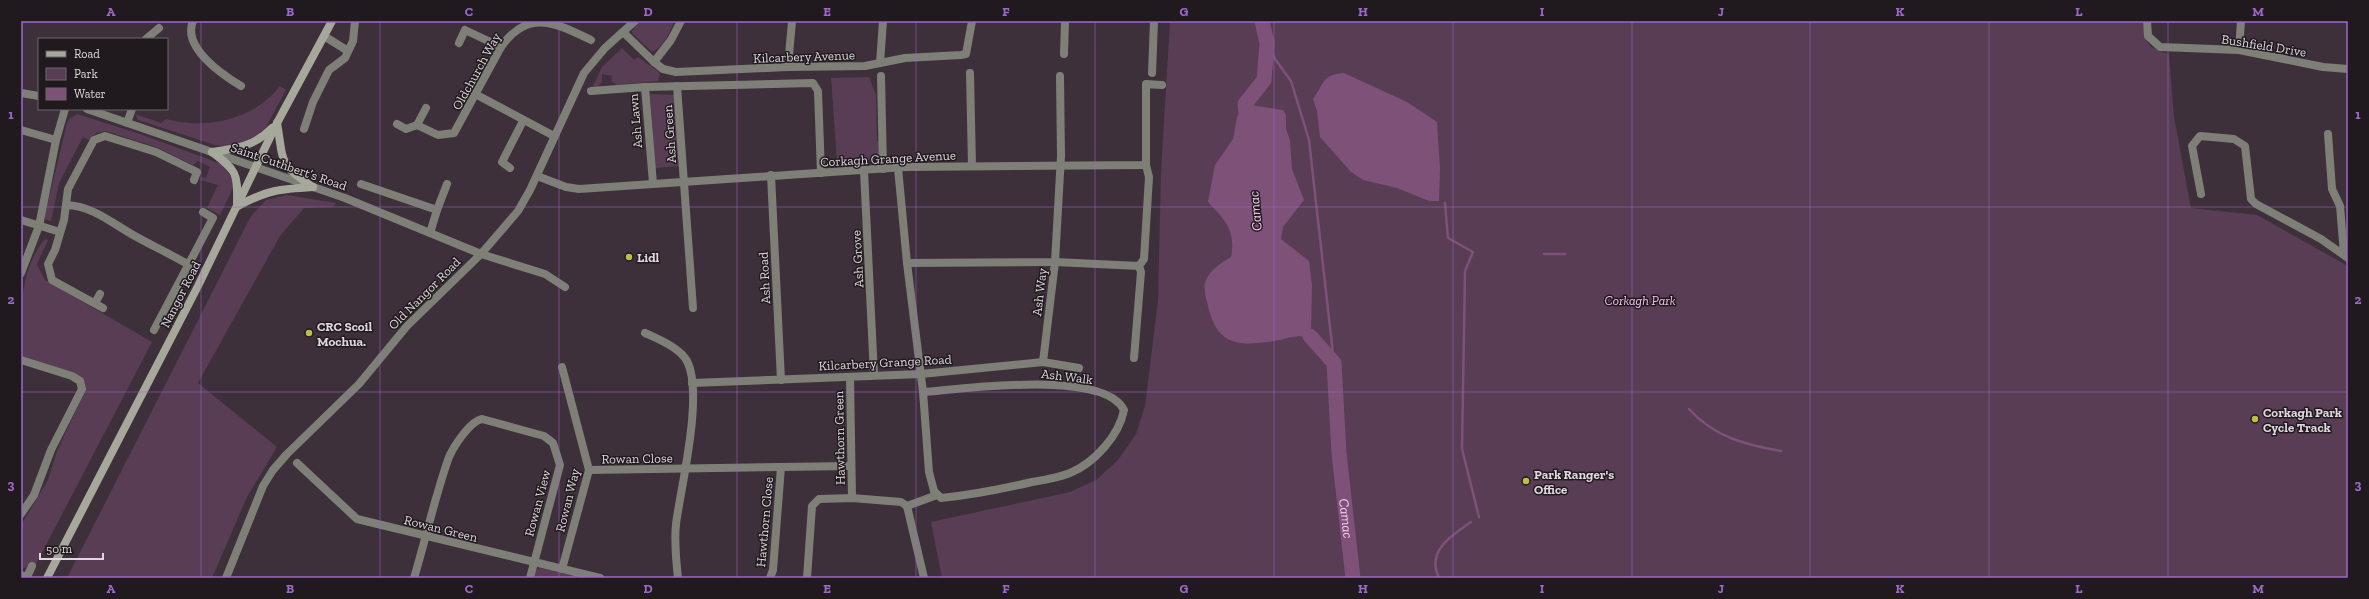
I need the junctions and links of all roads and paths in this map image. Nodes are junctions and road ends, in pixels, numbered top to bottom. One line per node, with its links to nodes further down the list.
1 (193, 21): 32 (street)
2 (332, 21): 15 (main road, Nangor Road)
3 (355, 21): 21 (street)
4 (635, 21): 14 (street, Old Nangor Road)
5 (681, 21): 23 (street)
6 (792, 21): 25 (street)
7 (883, 21): 24 (street)
8 (972, 21): 24 (street, Kilcarbery Avenue)
9 (1065, 21): 22 (street)
10 (1154, 21): 28 (street)
11 (2147, 21): 20 (street, Bushfield Drive)
12 (2241, 21): 20 (street)
13 (159, 28): 16 (street)
14 (623, 32): 23 (street, Kilcarbery Avenue); 51 (street, Old Nangor Road)
15 (324, 36): 21 (street); 45 (main road, Nangor Road)
16 (147, 38)
17 (591, 40): 19 (street, Oldchurch Way)
18 (459, 43): 19 (street)
19 (501, 47): 37 (street, Oldchurch Way)
20 (2239, 50): 26 (street, Bushfield Drive)
21 (348, 51): 48 (street)
22 (1064, 54)
23 (654, 62): 25 (street, Kilcarbery Avenue)
24 (880, 63): 25 (street, Kilcarbery Avenue)
25 (788, 67)
26 (2348, 69)
27 (970, 73): 56 (street)
28 (1152, 73)
29 (881, 76): 60 (street)
30 (1060, 76): 54 (street)
31 (1162, 84): 55 (street)
32 (241, 86)
33 (678, 86): 34 (street, Ash Green); 62 (street, Ash Green); 66 (street, Ash Green)
34 (645, 87): 35 (street, Ash Lawn); 67 (street, Ash Lawn)
35 (591, 91)
36 (21, 93): 38 (street)
37 (477, 95): 43 (street); 47 (street, Oldchurch Way)
38 (38, 96)
39 (426, 108): 47 (street)
40 (65, 110): 52 (street)
41 (90, 110): 44 (street, Saint Cuthbert’s Road)
42 (132, 110): 44 (street)
43 (524, 121): 51 (street); 58 (street)
44 (127, 123): 53 (street, Saint Cuthbert’s Road)
45 (277, 123): 53 (main road); 57 (main road, Nangor Road); 70 (main road)
46 (397, 124): 47 (street)
47 (417, 125)
48 (304, 129)
49 (21, 130): 52 (street)
50 (2328, 134): 81 (street)
51 (554, 136): 64 (street, Old Nangor Road)
52 (56, 140): 77 (street)
53 (212, 152): 57 (street, Saint Cuthbert’s Road); 73 (main road)
54 (1060, 164): 55 (street, Corkagh Grange Avenue); 56 (street, Corkagh Grange Avenue); 82 (street)
55 (1146, 165): 85 (street)
56 (972, 166): 59 (street, Corkagh Grange Avenue)
57 (256, 167): 70 (street, Saint Cuthbert’s Road); 73 (main road, Nangor Road)
58 (510, 168)
59 (898, 168): 60 (street, Corkagh Grange Avenue); 84 (street)
60 (883, 169): 61 (street, Corkagh Grange Avenue)
61 (864, 171): 62 (street, Corkagh Grange Avenue); 100 (street, Ash Grove)
62 (821, 173): 63 (street, Corkagh Grange Avenue)
63 (771, 175): 66 (street, Corkagh Grange Avenue); 102 (street, Ash Road)
64 (537, 176): 67 (street, Corkagh Grange Avenue); 80 (street, Old Nangor Road)
65 (194, 180): 72 (street)
66 (684, 181): 67 (street, Corkagh Grange Avenue); 91 (street, Ash Green)
67 (653, 183)
68 (361, 184): 74 (street)
69 (448, 184): 74 (street)
70 (313, 187): 73 (main road); 79 (street, Saint Cuthbert’s Road)
71 (2201, 194): 81 (street)
72 (66, 205): 78 (street); 83 (street)
73 (237, 206): 119 (main road, Nangor Road)
74 (437, 210): 79 (street)
75 (203, 212): 83 (street)
76 (21, 220): 77 (street)
77 (39, 226): 78 (street); 86 (street)
78 (60, 232): 89 (street)
79 (430, 233): 80 (street, Saint Cuthbert’s Road)
80 (481, 254): 87 (street, Saint Cuthbert’s Road); 120 (street, Old Nangor Road)
81 (2346, 256)
82 (1055, 262): 84 (street); 85 (street, Ash Way); 96 (street, Ash Way)
83 (189, 264): 92 (street)
84 (908, 264): 99 (street)
85 (1139, 266): 94 (street)
86 (21, 273)
87 (565, 287)
88 (100, 294): 89 (street)
89 (95, 303): 90 (street)
90 (103, 308)
91 (693, 308)
92 (145, 325)
93 (645, 333): 103 (street)
94 (1134, 358)
95 (21, 360): 113 (street)
96 (1043, 362): 98 (street, Kilcarbery Grange Road); 99 (street, Kilcarbery Grange Road)
97 (562, 367): 108 (street, Rowan Way)
98 (1079, 368)
99 (920, 374): 100 (street, Kilcarbery Grange Road); 104 (street)
100 (874, 375): 101 (street, Kilcarbery Grange Road)
101 (850, 377): 102 (street, Kilcarbery Grange Road); 106 (street, Hawthorn Green)
102 (782, 380): 103 (street, Kilcarbery Grange Road)
103 (692, 382): 109 (street)
104 (923, 392): 110 (street); 110 (street, Ash Walk)
105 (296, 463): 114 (street, Rowan Green)
106 (851, 466): 107 (street, Hawthorn Close); 111 (street, Hawthorn Green)
107 (781, 467): 109 (street, Hawthorn Close); 125 (street, Hawthorn Close)
108 (589, 470): 109 (street, Rowan Close); 117 (street, Rowan Way)
109 (685, 470): 124 (street)
110 (937, 494): 112 (street)
111 (852, 498): 112 (street, Hawthorn Green); 126 (street, Hawthorn Green)
112 (907, 506): 127 (street)
113 (21, 514)
114 (426, 537): 115 (street, Rowan Green); 115 (street, Rowan View); 121 (street)
115 (534, 563): 117 (street, Rowan Green); 122 (street, Rowan View)
116 (32, 566): 118 (street)
117 (562, 569): 123 (street, Rowan Green)
118 (21, 575)
119 (46, 578)
120 (226, 578)
121 (414, 578)
122 (530, 578)
123 (600, 578)
124 (678, 578)
125 (770, 578)
126 (807, 578)
127 (924, 578)

